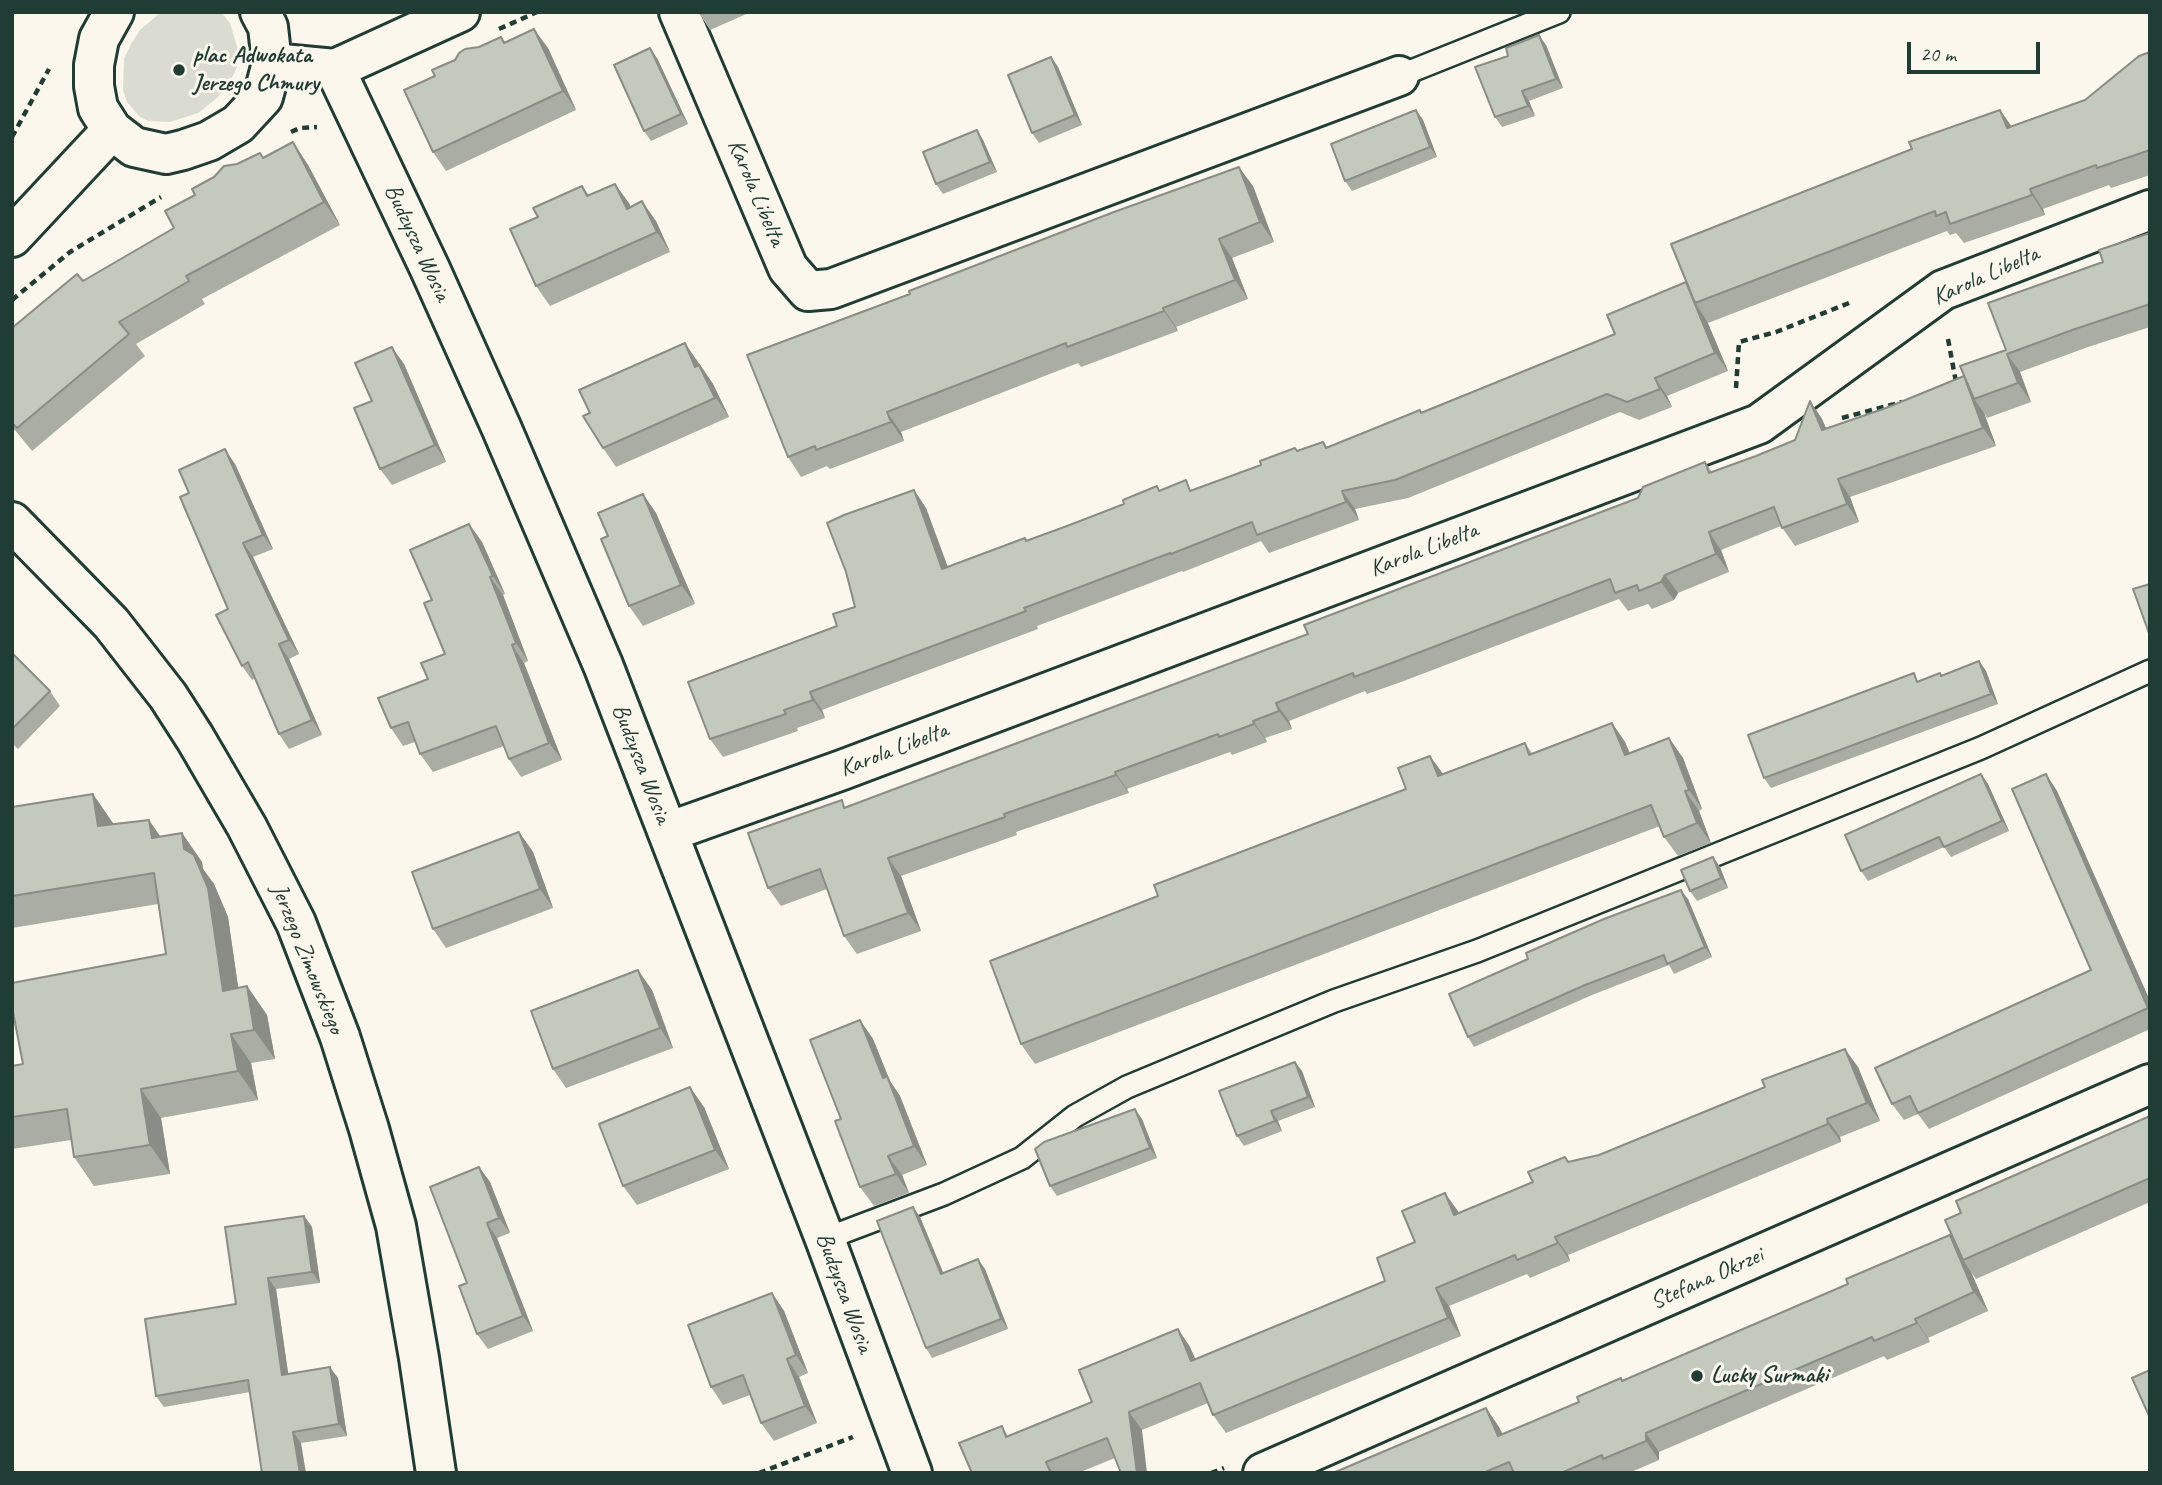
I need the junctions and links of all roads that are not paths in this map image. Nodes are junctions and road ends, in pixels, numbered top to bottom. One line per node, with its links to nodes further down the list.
1 (114, 12): 9 (street)
2 (260, 12): 6 (street)
3 (460, 12): 7 (street)
4 (679, 12): 8 (street, Karola Libelta)
5 (1559, 12): 8 (lane)
6 (272, 63): 7 (street); 9 (street)
7 (335, 69): 14 (street, Budzysza Wosia)
8 (1399, 76)
9 (112, 130): 11 (street)
10 (2150, 210): 14 (street, Karola Libelta)
11 (12, 237)
12 (12, 522): 17 (street, Jerzego Zimowskiego)
13 (2150, 671): 16 (lane)
14 (668, 832): 16 (street, Budzysza Wosia)
15 (2150, 1084): 19 (street, Stefana Okrzei)
16 (825, 1239): 18 (street, Budzysza Wosia)
17 (436, 1473)
18 (912, 1473)
19 (1263, 1473)

